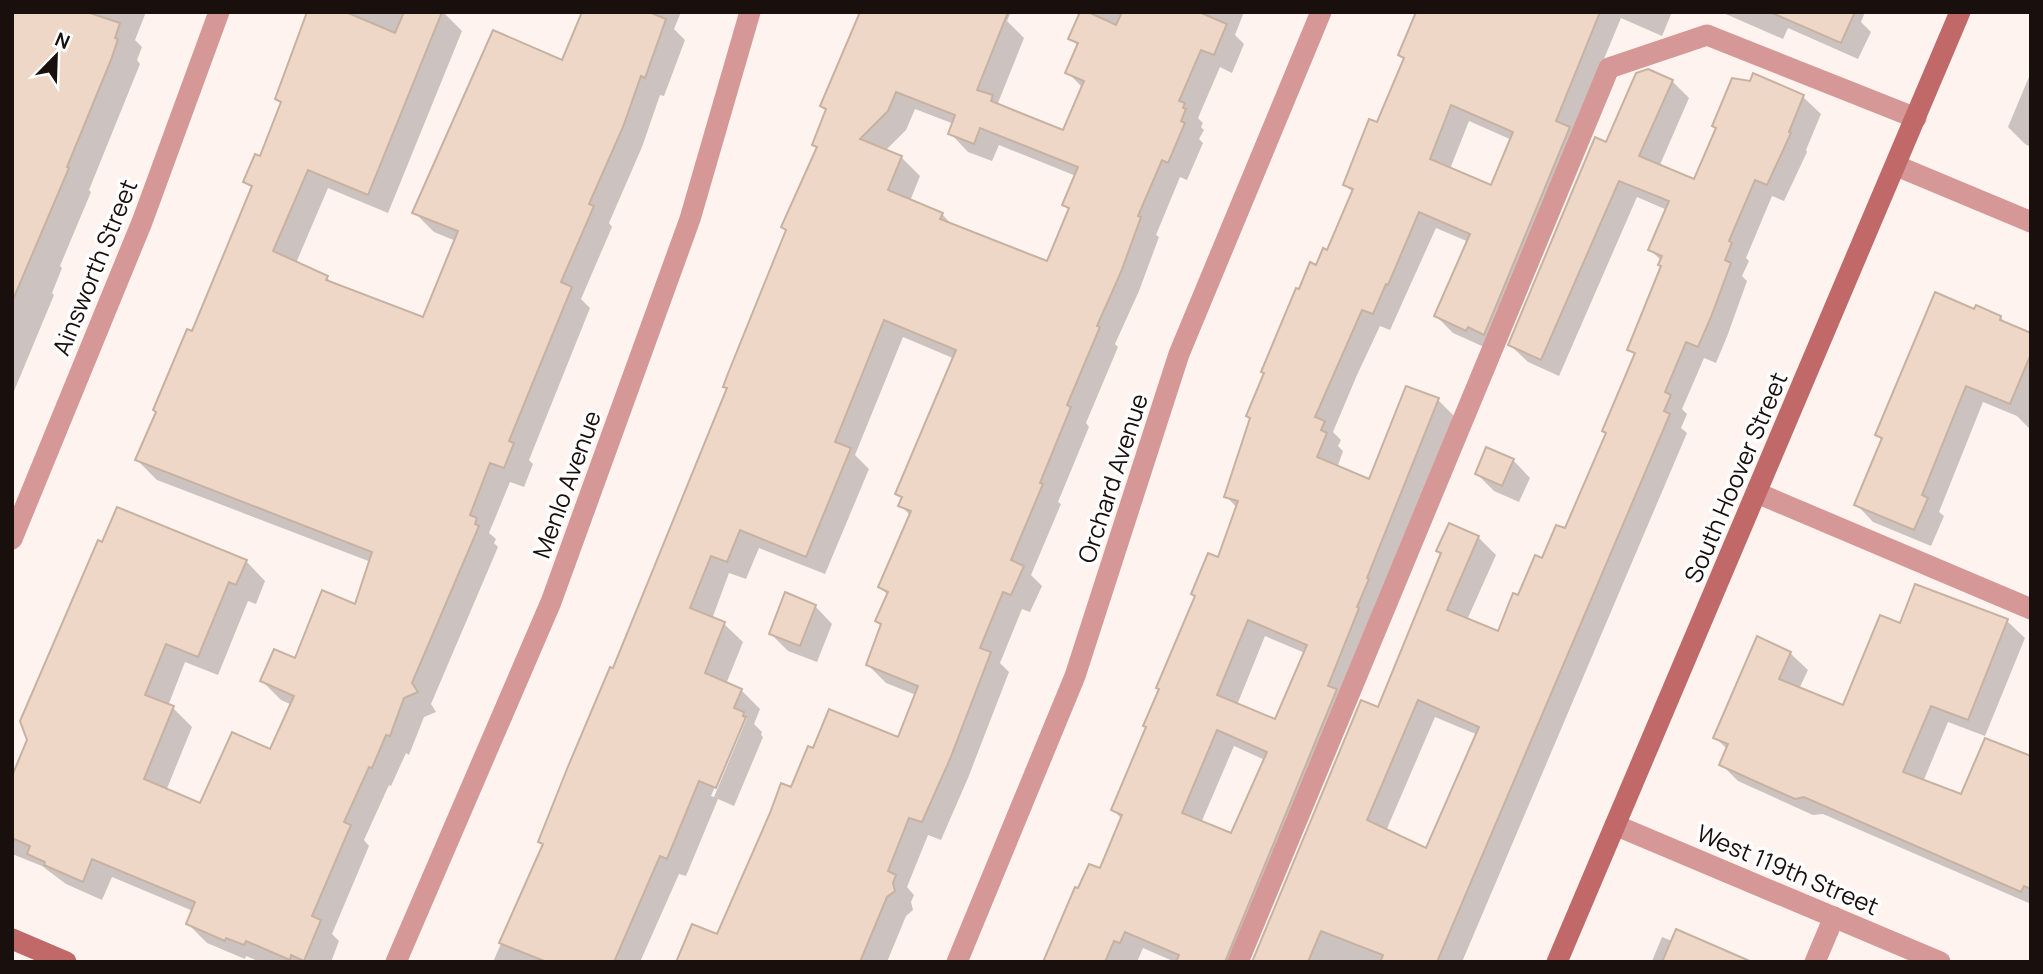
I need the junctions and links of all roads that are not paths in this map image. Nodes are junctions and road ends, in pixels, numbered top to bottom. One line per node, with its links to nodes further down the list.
1 (219, 12): 9 (street, Ainsworth Street)
2 (750, 12): 15 (street, Menlo Avenue)
3 (1321, 12): 16 (street, Orchard Avenue)
4 (1960, 12): 5 (street, South Hoover Street)
5 (1916, 118): 6 (street, South Hoover Street); 17 (street)
6 (1897, 166): 7 (street); 8 (street, South Hoover Street)
7 (2031, 222)
8 (1757, 493): 10 (street); 11 (street, South Hoover Street)
9 (12, 540)
10 (2031, 609)
11 (1615, 825): 12 (street, West 119th Street); 18 (street, South Hoover Street)
12 (1834, 917): 19 (street); 20 (street, West 119th Street)
13 (12, 939): 14 (street)
14 (66, 962)
15 (396, 962)
16 (957, 962)
17 (1238, 962)
18 (1557, 962)
19 (1815, 962)
20 (1940, 962)

